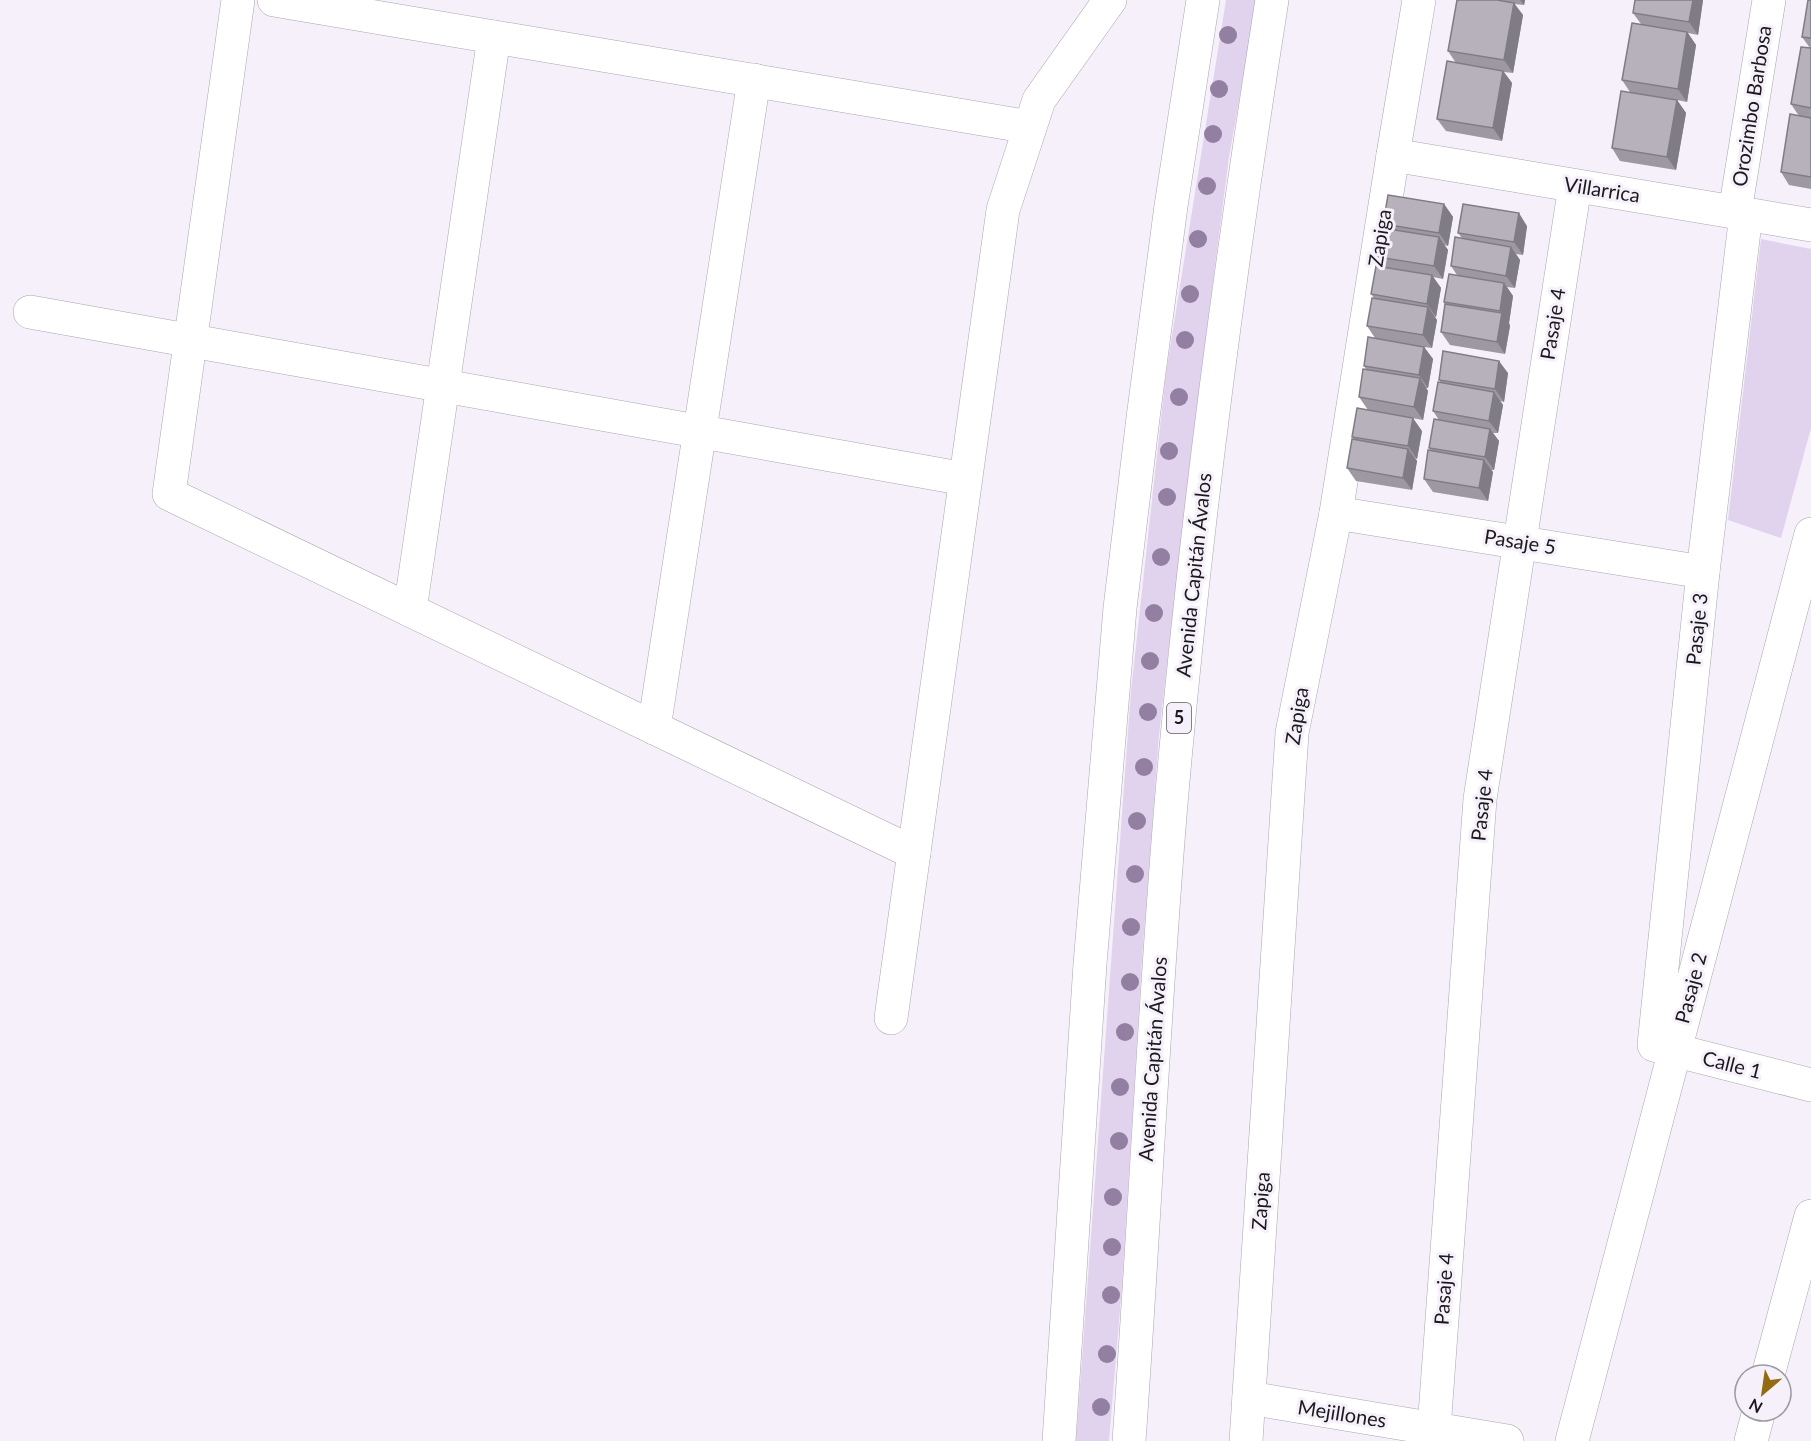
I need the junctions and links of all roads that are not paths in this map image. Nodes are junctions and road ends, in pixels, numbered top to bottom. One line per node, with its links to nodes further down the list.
1 (238, 0): 16 (main road)
2 (274, 0): 8 (main road)
3 (1110, 0): 10 (main road)
4 (1203, 0): 35 (main road)
5 (1272, 0): 36 (main road, Avenida Capitán Ávalos / 5)
6 (1419, 0): 11 (main road, Zapiga)
7 (1769, 0): 13 (main road, Orozimbo Barbosa)
8 (494, 37): 9 (main road); 17 (main road)
9 (754, 80): 10 (main road); 18 (main road)
10 (1030, 127): 19 (main road)
11 (1393, 155): 12 (main road, Villarrica); 20 (main road, Zapiga)
12 (1575, 186): 13 (main road, Villarrica); 22 (main road, Pasaje 4)
13 (1740, 213): 14 (main road, Villarrica); 23 (main road, Pasaje 3)
14 (1811, 225)
15 (30, 312): 16 (main road)
16 (190, 340): 17 (main road); 24 (main road)
17 (443, 386): 18 (main road); 24 (main road)
18 (699, 432): 19 (main road); 25 (main road)
19 (965, 479): 26 (main road)
20 (1336, 513): 22 (main road, Pasaje 5); 32 (main road, Zapiga)
21 (1811, 534): 28 (main road, Pasaje 2)
22 (1520, 542): 23 (main road, Pasaje 5); 34 (main road, Pasaje 4)
23 (1703, 572): 28 (main road, Pasaje 3)
24 (410, 610): 25 (main road)
25 (654, 728): 26 (main road)
26 (914, 853): 27 (main road)
27 (891, 1018)
28 (1664, 1048): 29 (main road, Calle 1); 39 (main road, Pasaje 2)
29 (1811, 1085)
30 (1811, 1216): 31 (main road)
31 (1771, 1363)
32 (1249, 1398): 34 (main road, Mejillones); 37 (main road, Zapiga)
33 (1756, 1423): 40 (main road)
34 (1427, 1432): 38 (main road, Mejillones)
35 (1059, 1441)
36 (1129, 1441)
37 (1245, 1441)
38 (1507, 1441)
39 (1572, 1441)
40 (1751, 1441)

